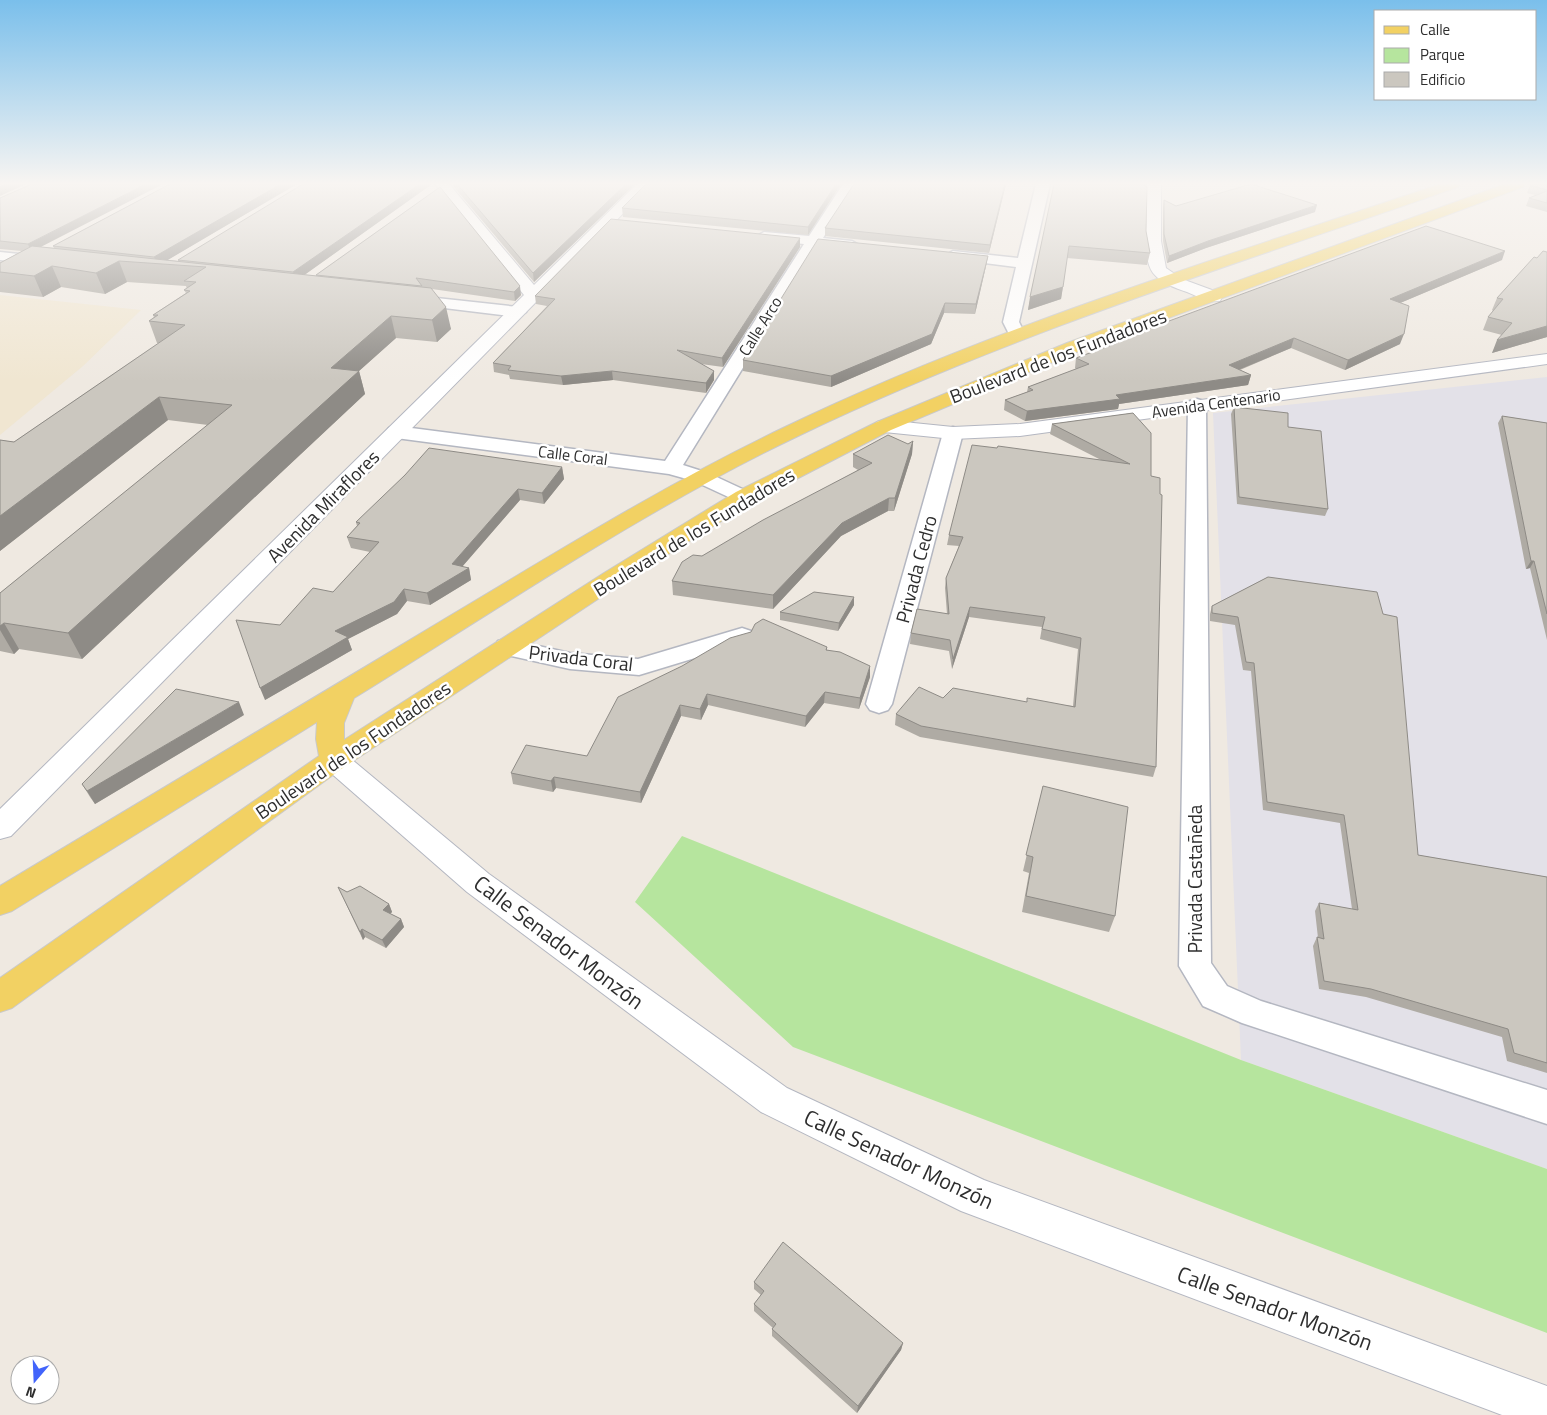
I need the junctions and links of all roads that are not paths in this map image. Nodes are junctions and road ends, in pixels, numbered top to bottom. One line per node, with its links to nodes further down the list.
1 (50, 250): 11 (street)
2 (496, 250): 15 (street)
3 (579, 250): 15 (street, Avenida Miraflores)
4 (808, 250): 25 (street, Calle Arco)
5 (1027, 250): 13 (street)
6 (1155, 250): 14 (street)
7 (1260, 250): 14 (main road, Boulevard de los Fundadores)
8 (1340, 250): 16 (main road, Boulevard de los Fundadores)
9 (938, 254): 13 (street)
10 (0, 256): 11 (street)
11 (33, 259): 12 (street)
12 (62, 262)
13 (1024, 263): 19 (street)
14 (1173, 280): 16 (street); 19 (main road, Boulevard de los Fundadores)
15 (534, 296): 18 (street, Avenida Miraflores)
16 (1214, 297): 22 (main road, Boulevard de los Fundadores)
17 (394, 298): 18 (street)
18 (518, 312): 23 (street, Avenida Miraflores)
19 (1017, 334): 26 (main road, Boulevard de los Fundadores)
20 (1547, 359): 21 (street, Avenida Centenario)
21 (1197, 405): 24 (street, Avenida Centenario); 36 (street, Privada Castañeda)
22 (884, 426): 24 (street, Avenida Centenario); 27 (main road, Boulevard de los Fundadores)
23 (396, 432): 25 (street, Calle Coral); 33 (street, Avenida Miraflores)
24 (953, 433): 31 (street, Privada Cedro)
25 (671, 468): 26 (street, Calle Coral)
26 (701, 477): 27 (street, Calle Coral); 30 (main road, Boulevard de los Fundadores)
27 (744, 497): 29 (main road, Boulevard de los Fundadores)
28 (742, 636): 29 (street, Privada Coral)
29 (507, 647): 32 (main road, Boulevard de los Fundadores)
30 (346, 690): 32 (main road); 34 (main road, Boulevard de los Fundadores)
31 (879, 704)
32 (334, 760): 35 (main road, Boulevard de los Fundadores); 37 (street, Calle Senador Monzón)
33 (0, 828)
34 (0, 902)
35 (0, 997)
36 (1547, 1107)
37 (1547, 1409)

